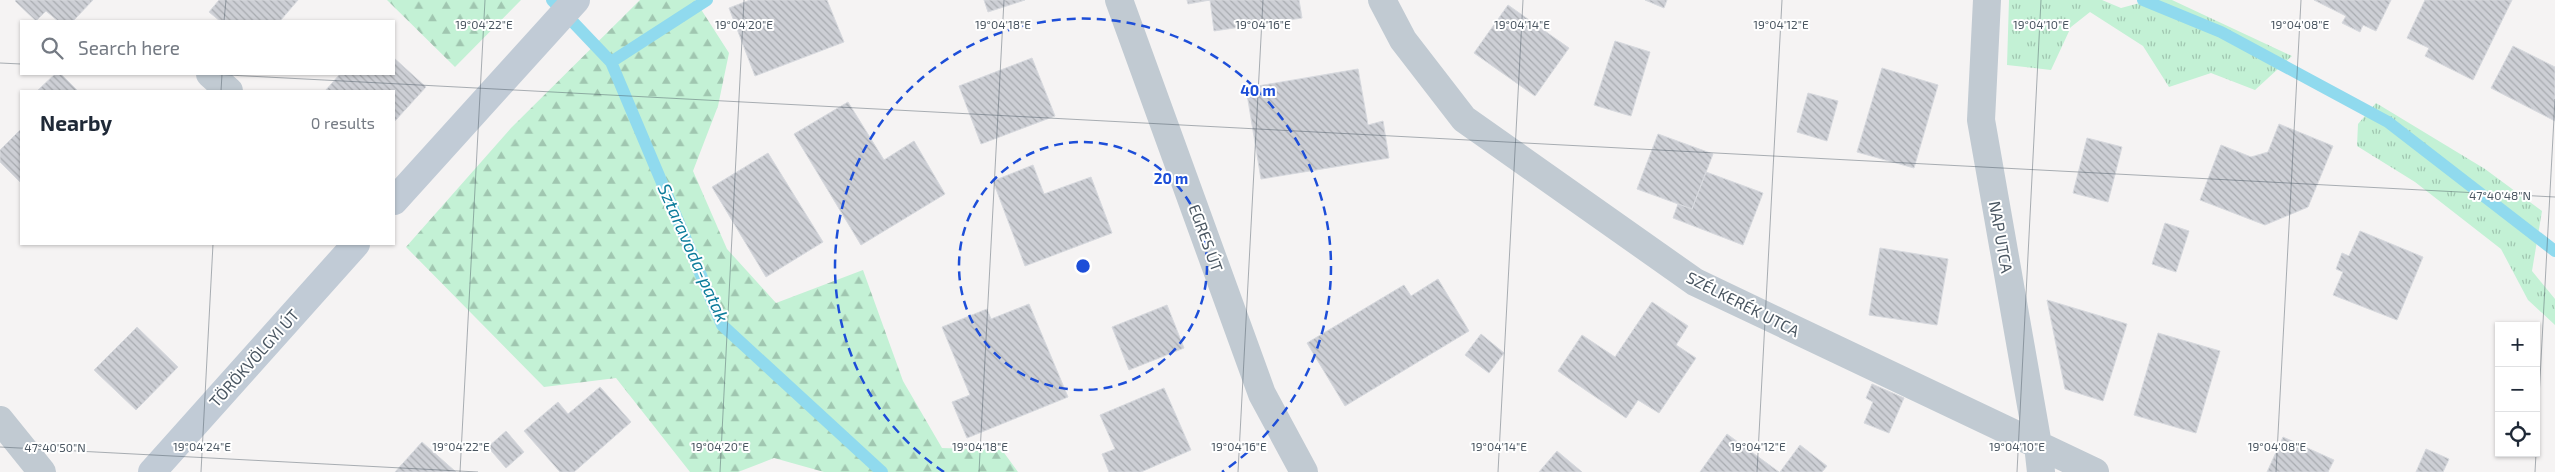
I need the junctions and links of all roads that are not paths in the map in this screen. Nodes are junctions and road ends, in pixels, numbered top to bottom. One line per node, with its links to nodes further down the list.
1 (576, 0): 7 (street)
2 (1119, 0): 13 (street, EGRES ÚT)
3 (1382, 0): 10 (street, SZÉLKERÉK UTCA)
4 (1986, 0): 10 (street, NAP UTCA)
5 (211, 75): 6 (street)
6 (228, 90)
7 (395, 200)
8 (355, 245): 12 (street, TÖRÖKVÖLGYI ÚT)
9 (0, 420): 11 (street)
10 (2038, 446): 14 (street, NAP UTCA); 15 (street, SZÉLKERÉK UTCA)
11 (42, 472)
12 (152, 472)
13 (1304, 472)
14 (2040, 472)
15 (2095, 472)

